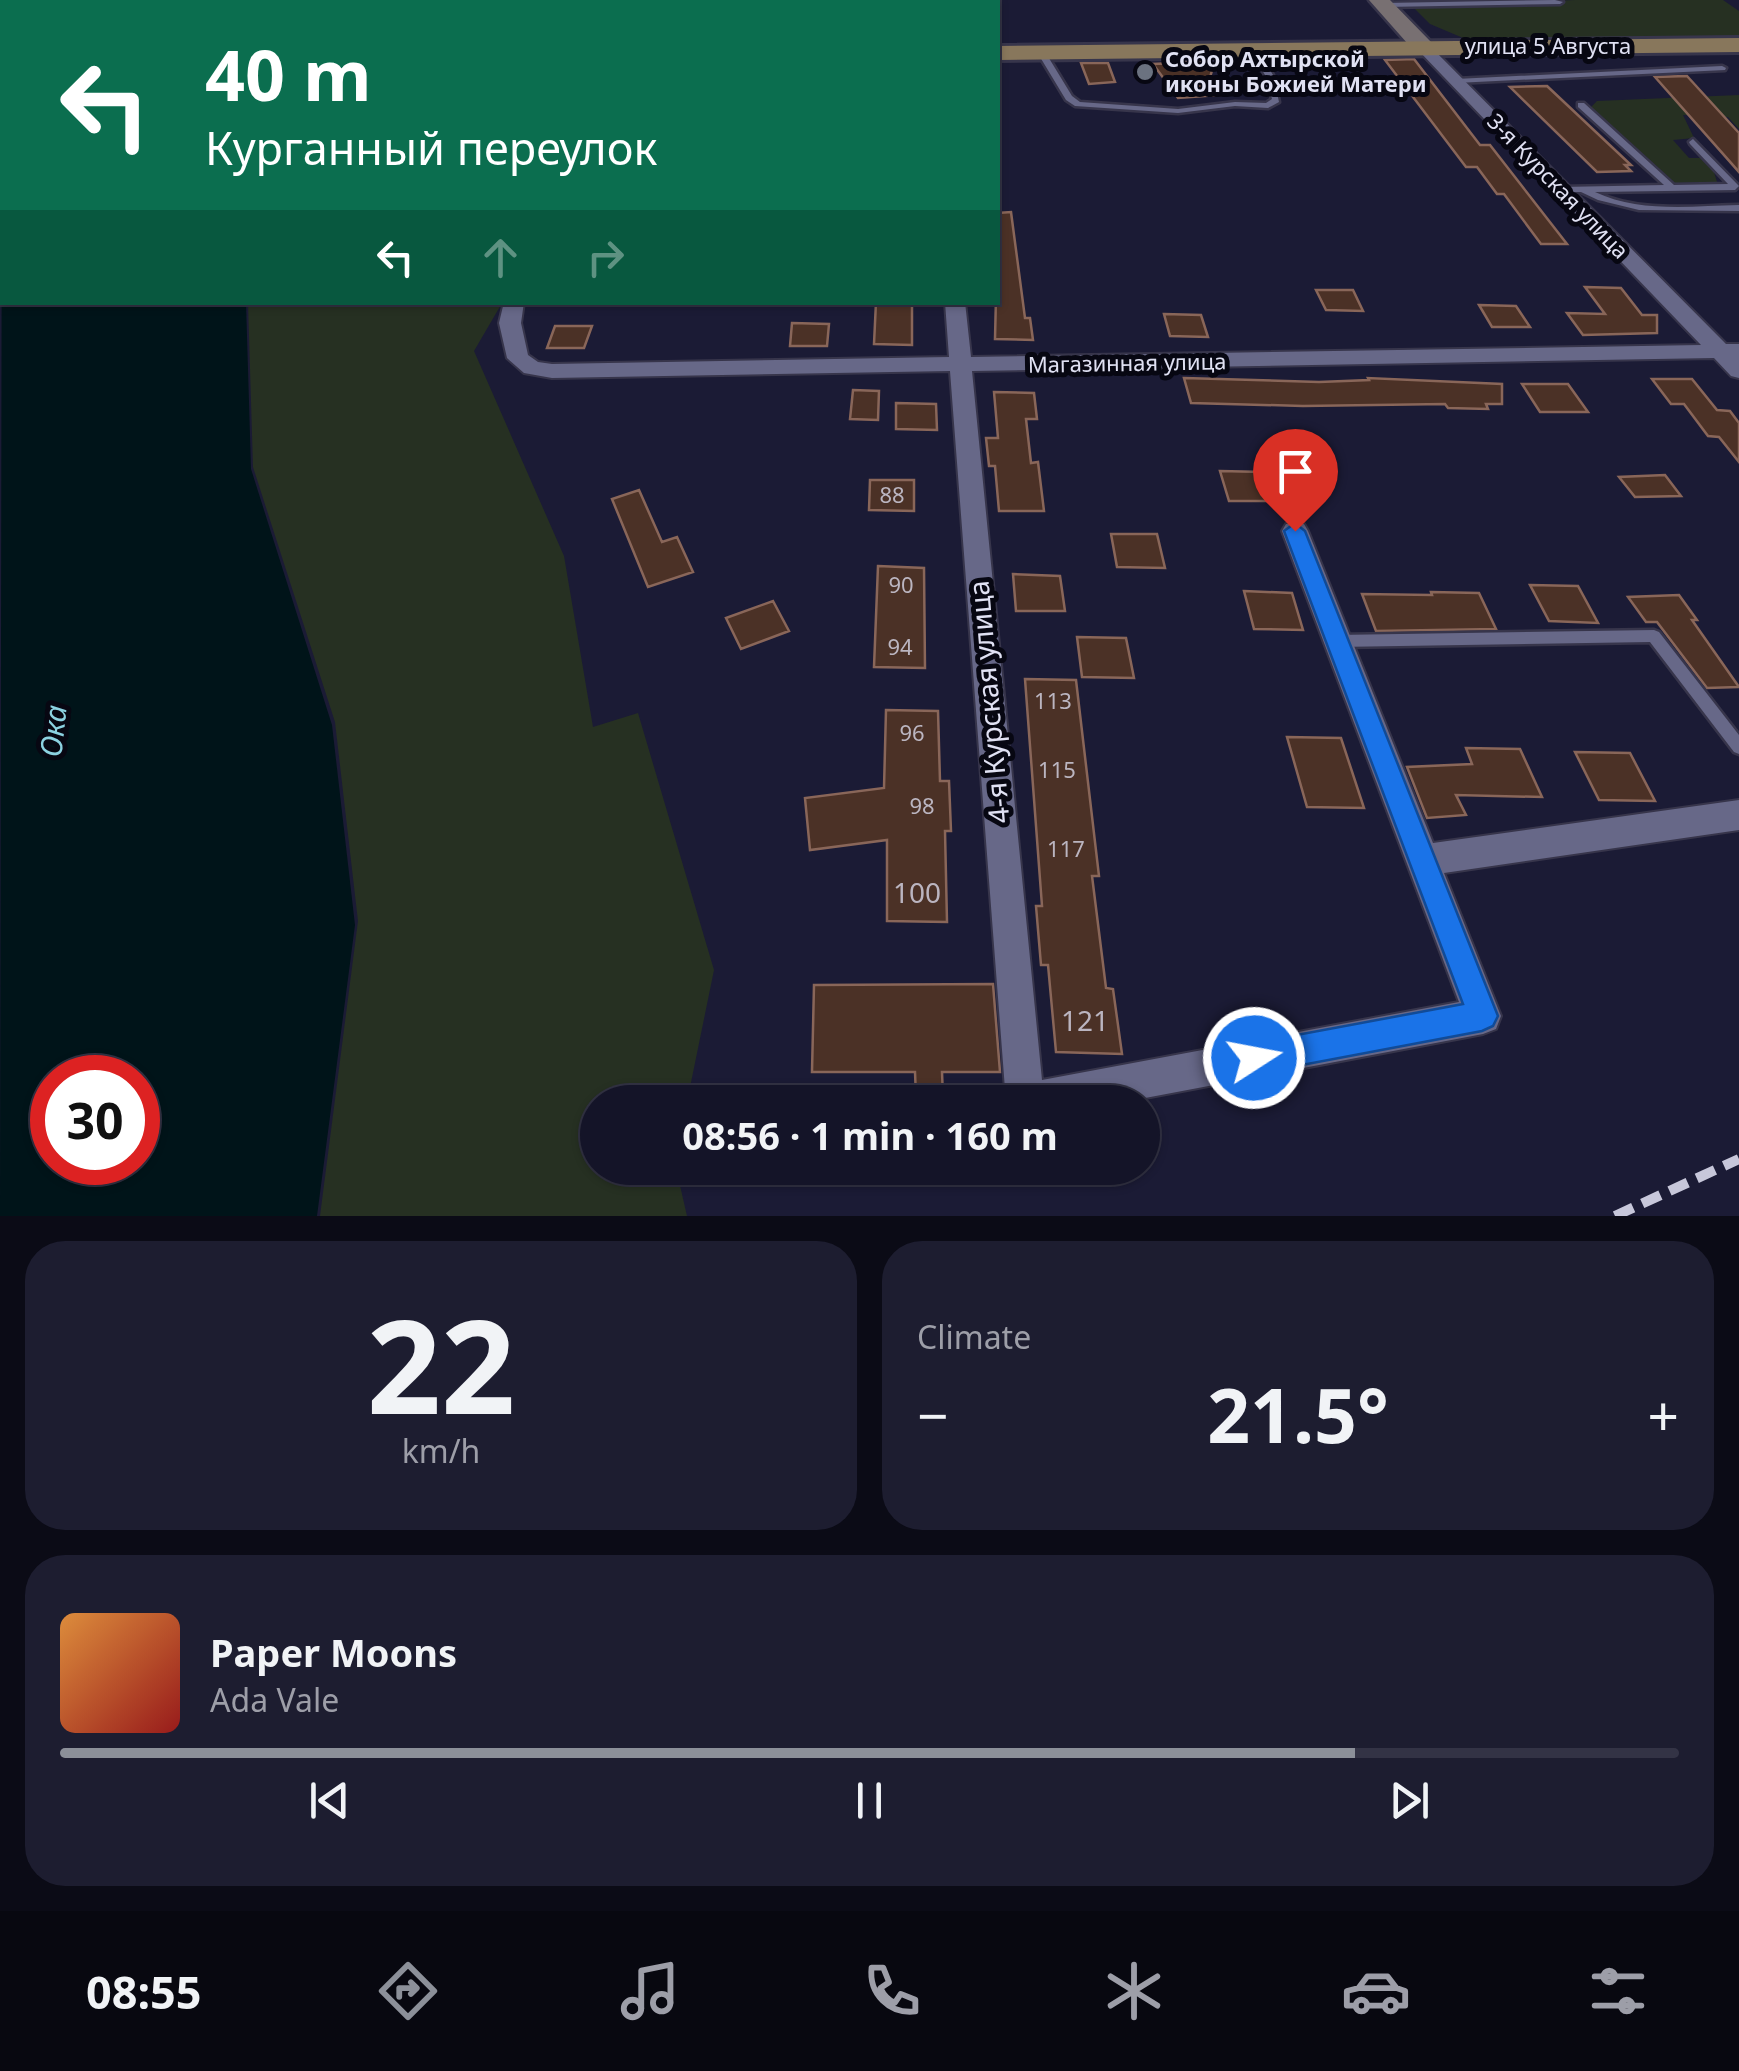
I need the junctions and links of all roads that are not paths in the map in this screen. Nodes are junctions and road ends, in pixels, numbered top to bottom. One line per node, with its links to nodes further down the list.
1 (1558, 0): 2 (lane)
2 (1382, 3): 4 (main road, 3-я Курская улица)
3 (1739, 45): 4 (main road, улица 5 Августа)
4 (1424, 47): 5 (main road, улица 5 Августа); 9 (street, 3-я Курская улица)
5 (1254, 48): 6 (main road, улица 5 Августа); 6 (lane)
6 (1041, 52): 7 (main road, улица 5 Августа)
7 (1000, 53)
8 (1722, 68): 9 (lane)
9 (1456, 80): 13 (street, 3-я Курская улица)
10 (1581, 105): 12 (lane)
11 (1693, 142): 12 (lane)
12 (1672, 188): 13 (lane)
13 (1572, 190): 14 (lane); 17 (street, 3-я Курская улица)
14 (1739, 208)
15 (513, 305): 18 (street, Магазинная улица)
16 (955, 305): 18 (street, 4-я Курская улица)
17 (1728, 351): 18 (street, Магазинная улица); 19 (street, 3-я Курская улица)
18 (958, 366): 25 (street, 4-я Курская улица)
19 (1739, 371)
20 (1295, 531): 21 (street)
21 (1337, 641): 22 (lane); 24 (street)
22 (1739, 746)
23 (1739, 815): 24 (street)
24 (1420, 861): 26 (street)
25 (1023, 1085)
26 (1115, 1085)

